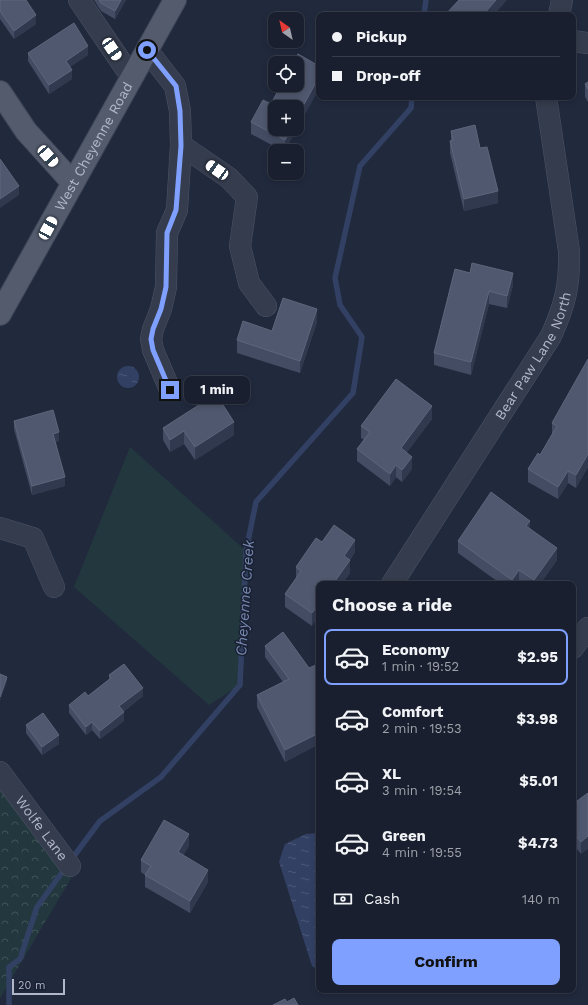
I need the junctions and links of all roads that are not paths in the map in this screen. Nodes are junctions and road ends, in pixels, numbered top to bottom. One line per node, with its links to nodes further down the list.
1 (79, 0): 8 (street)
2 (175, 0): 7 (main road, West Cheyenne Road)
3 (562, 0): 4 (street)
4 (560, 12)
5 (576, 41): 6 (street)
6 (588, 43)
7 (147, 50): 8 (main road, West Cheyenne Road); 11 (street)
8 (132, 78): 12 (main road, West Cheyenne Road)
9 (0, 92): 12 (main road)
10 (546, 100): 17 (street, Bear Paw Lane North)
11 (181, 146): 13 (street); 15 (street)
12 (73, 183): 14 (main road, West Cheyenne Road)
13 (266, 306)
14 (1, 309)
15 (170, 390)
16 (0, 528): 18 (street)
17 (394, 581)
18 (54, 587)
19 (588, 628): 20 (street)
20 (576, 644)
21 (0, 772): 22 (street, Wolfe Lane)
22 (70, 866)

